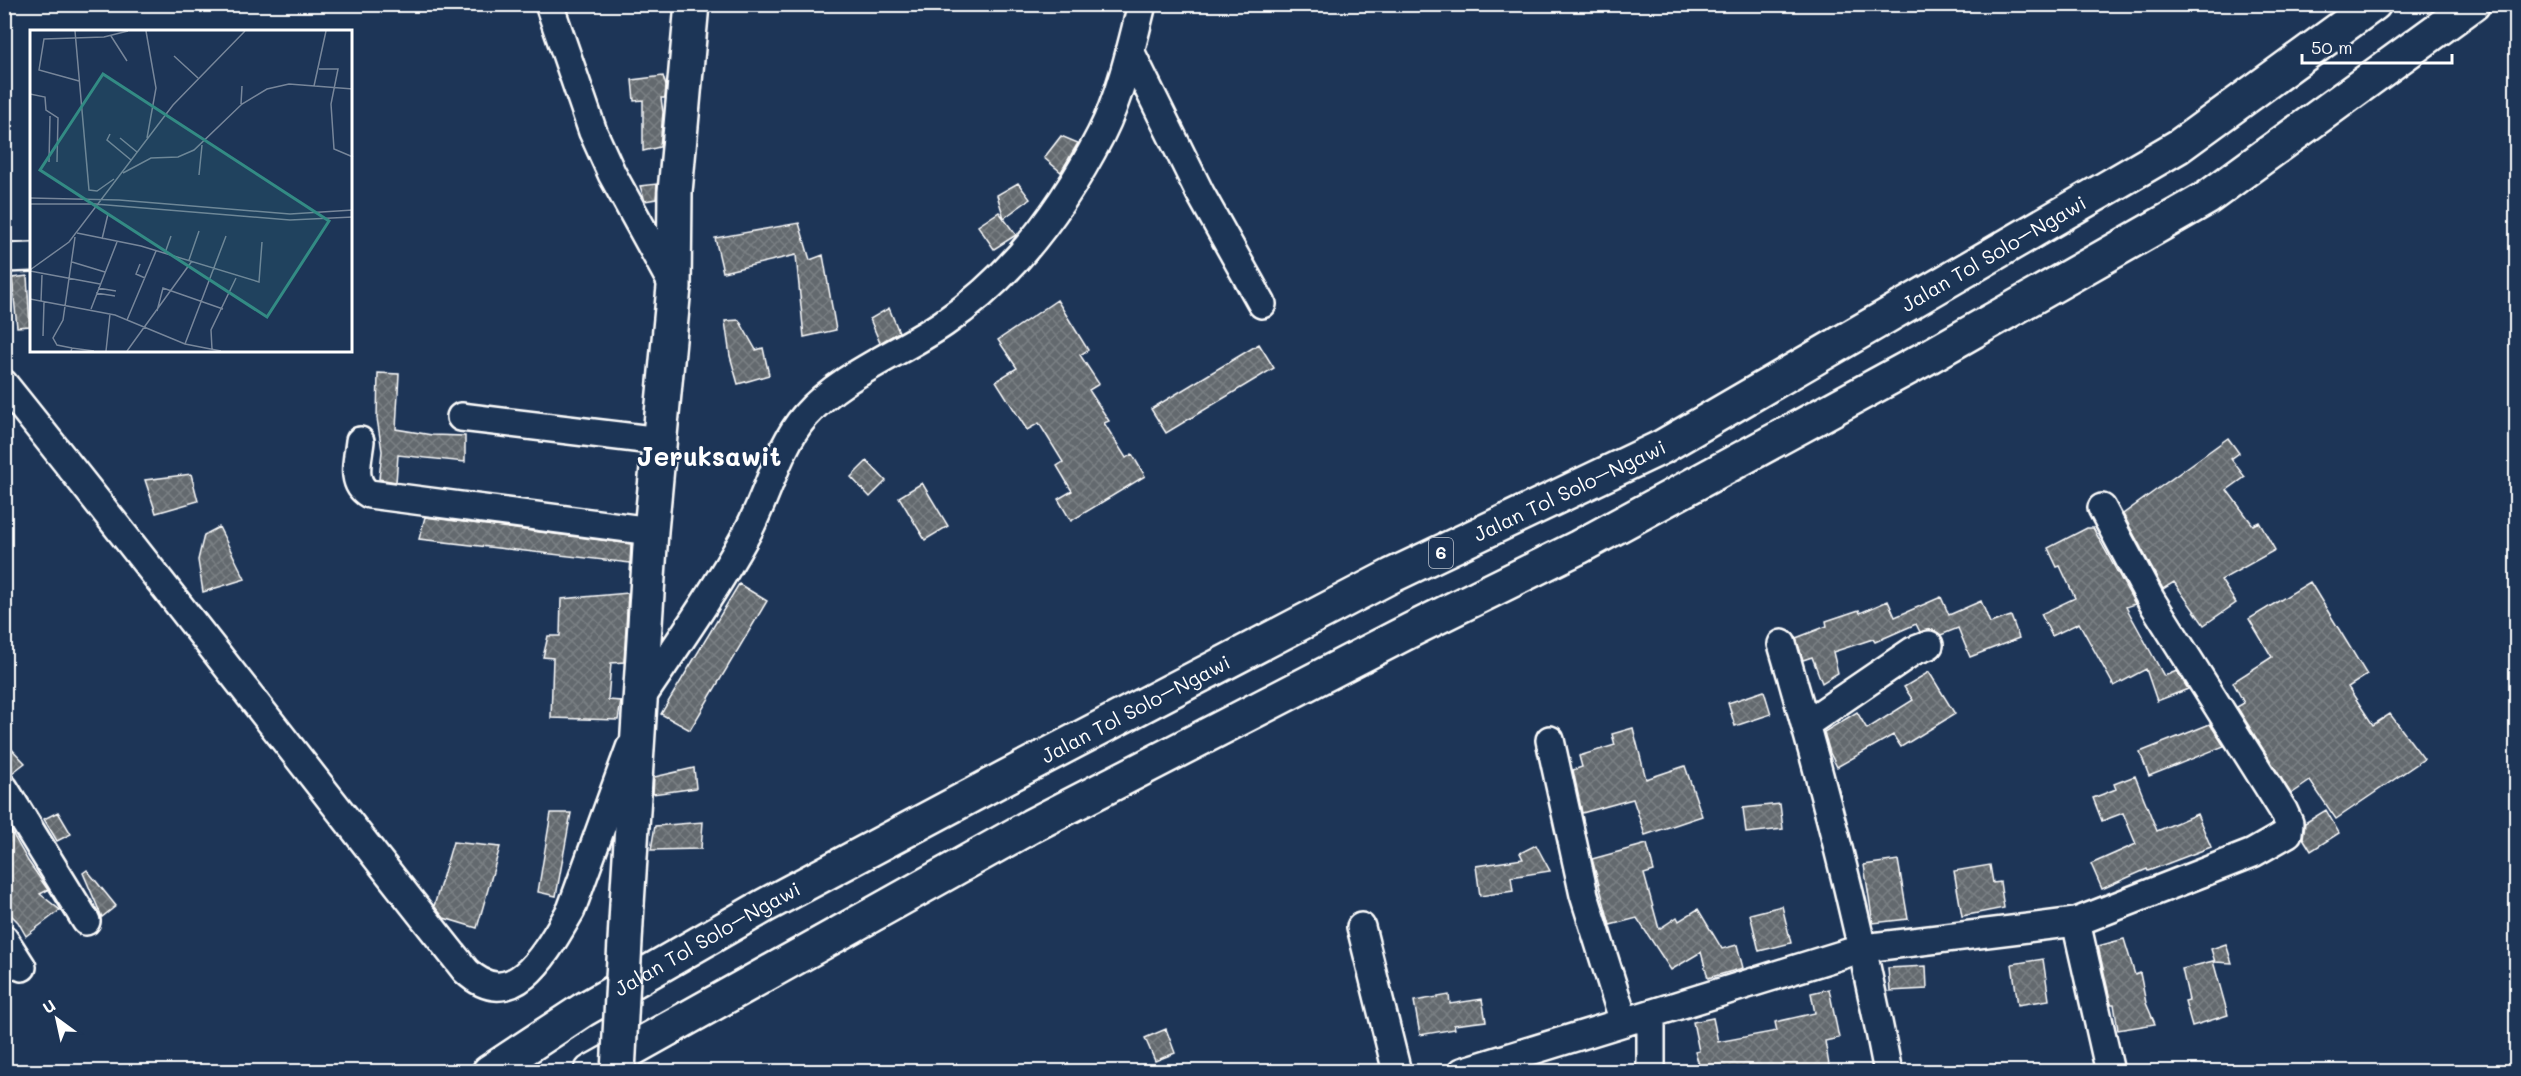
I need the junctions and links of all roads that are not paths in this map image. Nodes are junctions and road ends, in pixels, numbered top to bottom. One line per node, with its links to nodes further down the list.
1 (549, 4): 9 (street)
2 (692, 4): 9 (main road)
3 (1143, 4): 6 (street)
4 (2374, 4): 32 (main road, Jalan Tol Solo–Ngawi / 6)
5 (2473, 4): 33 (main road)
6 (1131, 51): 10 (street); 19 (street)
7 (30, 257): 8 (street)
8 (4, 258)
9 (674, 287): 14 (main road)
10 (1262, 304)
11 (4, 384): 21 (street)
12 (461, 417): 14 (street)
13 (360, 441): 16 (street)
14 (660, 441): 16 (main road)
15 (2102, 508): 25 (street)
16 (651, 531): 19 (main road)
17 (1782, 644): 20 (street)
18 (1929, 645): 20 (street)
19 (640, 700): 21 (main road)
20 (1806, 724): 28 (street)
21 (637, 734): 34 (main road, bridge)
22 (1550, 740): 31 (street)
23 (4, 788): 24 (street)
24 (86, 921)
25 (2076, 922): 28 (street); 39 (street)
26 (1361, 927): 35 (street)
27 (4, 939): 29 (street)
28 (1864, 948): 30 (street); 38 (street)
29 (22, 967)
30 (1651, 1014): 31 (street); 37 (street)
31 (1624, 1022): 36 (street)
32 (489, 1071)
33 (591, 1071)
34 (618, 1071)
35 (1397, 1071)
36 (1462, 1071)
37 (1651, 1071)
38 (1888, 1071)
39 (2110, 1071)

